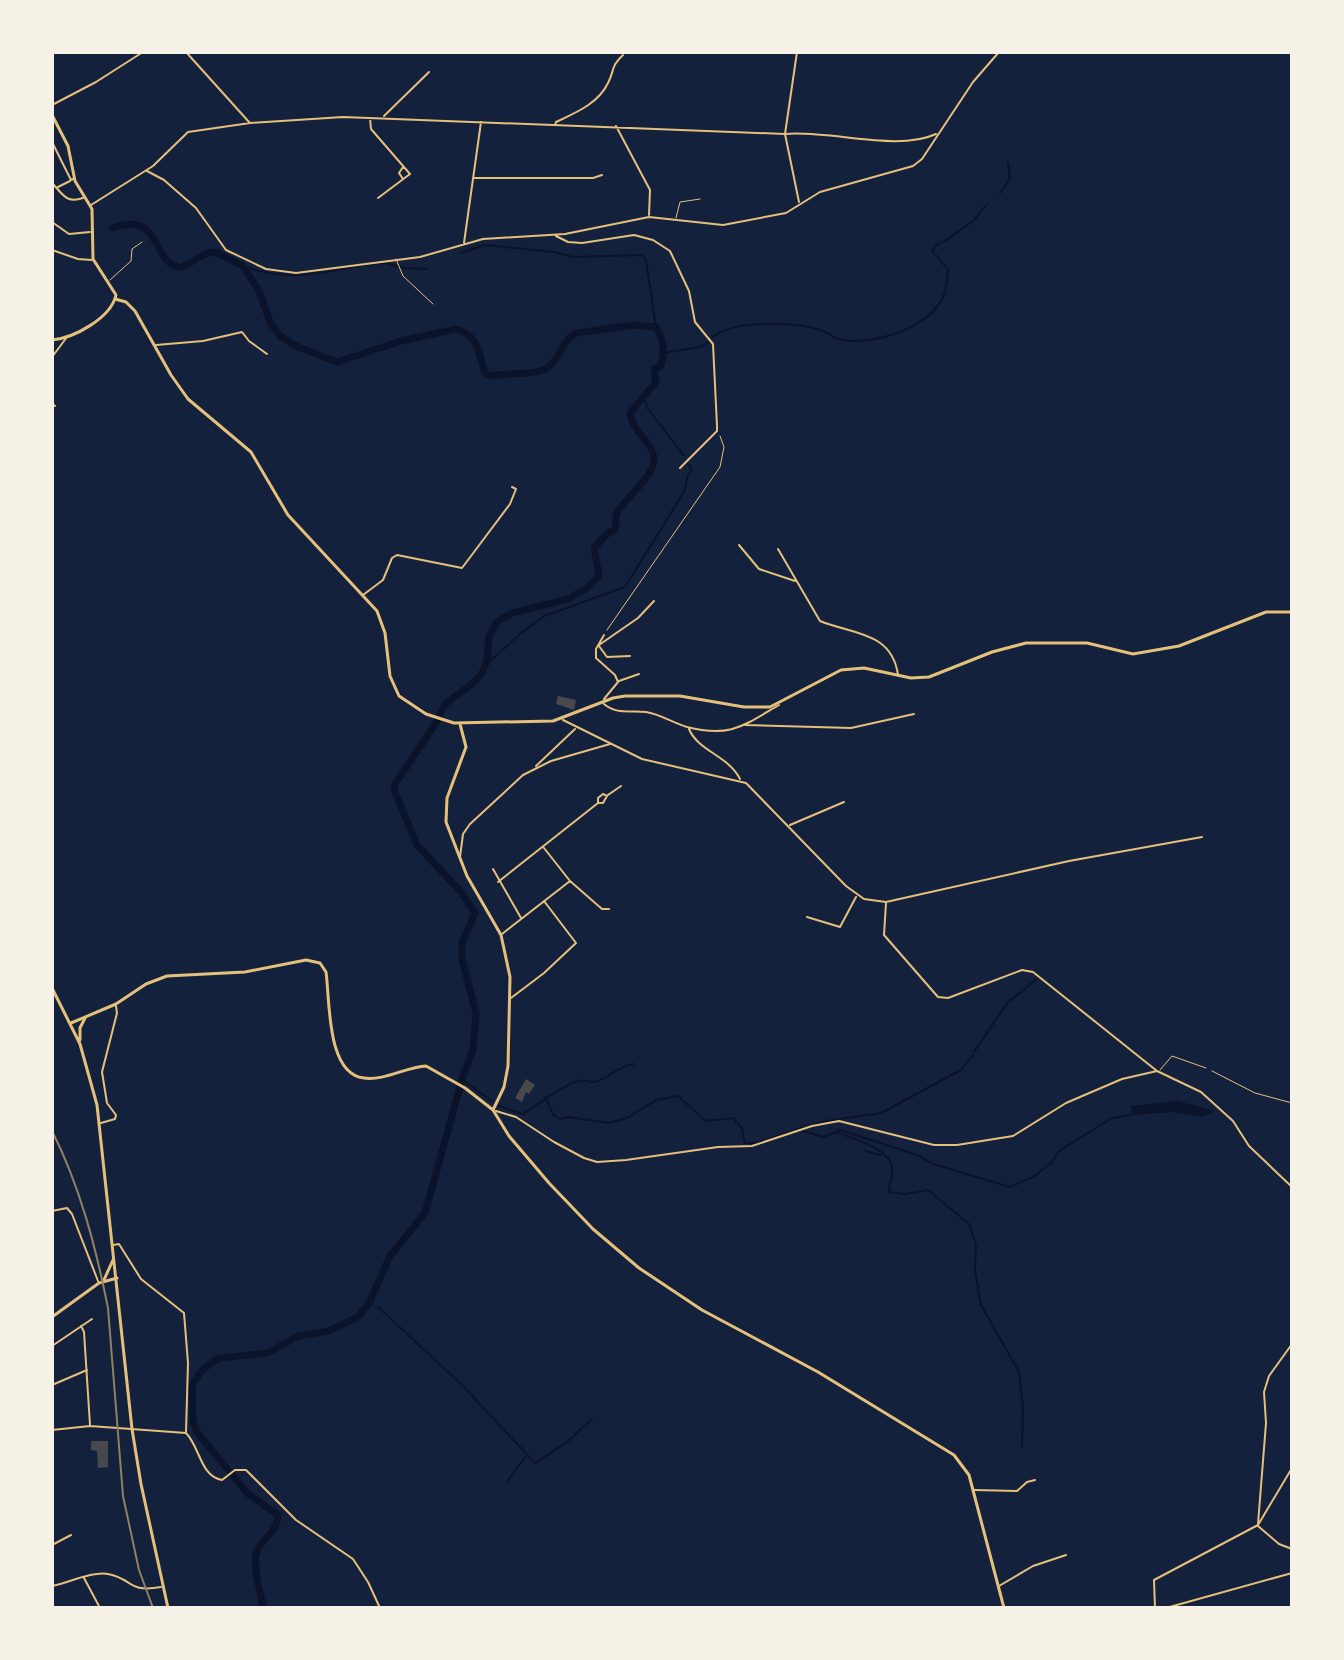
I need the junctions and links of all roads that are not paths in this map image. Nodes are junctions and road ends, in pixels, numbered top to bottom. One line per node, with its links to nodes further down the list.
1 (143, 52): 7 (street)
2 (186, 52): 12 (street)
3 (797, 52): 16 (street)
4 (999, 52): 15 (street)
5 (623, 55): 14 (street)
6 (429, 72): 10 (street)
7 (52, 105)
8 (52, 115): 22 (street)
9 (370, 117): 10 (street); 12 (street); 18 (street)
10 (382, 118): 11 (street)
11 (481, 121): 14 (street); 21 (street)
12 (250, 123): 19 (street)
13 (615, 125): 14 (street); 16 (street); 31 (street)
14 (555, 126)
15 (939, 132): 16 (street); 29 (street)
16 (785, 134): 29 (street)
17 (52, 142): 22 (street)
18 (403, 166): 23 (street); 23 (street)
19 (147, 171): 30 (street); 40 (street)
20 (602, 175): 21 (street)
21 (474, 178): 37 (street)
22 (73, 179): 25 (street); 26 (street)
23 (403, 180): 27 (street)
24 (52, 183): 25 (street)
25 (57, 188): 26 (street)
26 (85, 197): 30 (street)
27 (378, 198)
28 (700, 199): 32 (lane)
29 (799, 203): 32 (street)
30 (89, 205): 34 (street)
31 (649, 217): 32 (street); 35 (street)
32 (676, 218)
33 (52, 222): 34 (street)
34 (91, 233): 39 (street)
35 (555, 235): 37 (street); 49 (street)
36 (142, 242): 41 (lane)
37 (464, 243): 40 (street)
38 (52, 250): 39 (street)
39 (93, 259): 41 (street)
40 (396, 259): 43 (lane)
41 (108, 281): 42 (street)
42 (115, 299): 44 (street); 46 (street)
43 (433, 304)
44 (67, 337): 45 (street); 48 (street)
45 (52, 340)
46 (155, 345): 47 (street); 54 (street)
47 (267, 354)
48 (52, 357)
49 (680, 468)
50 (512, 487): 54 (street)
51 (739, 545): 53 (street)
52 (778, 549): 53 (street)
53 (796, 582): 61 (street)
54 (363, 595): 67 (street)
55 (654, 601): 58 (street)
56 (1292, 612): 61 (street)
57 (604, 635): 58 (street)
58 (598, 645): 59 (street); 62 (street)
59 (630, 656)
60 (639, 674): 62 (street)
61 (898, 676): 64 (street)
62 (618, 682): 63 (street)
63 (602, 702): 64 (street); 66 (street); 70 (street)
64 (779, 705): 68 (street)
65 (914, 714): 68 (street)
66 (562, 719): 67 (street); 69 (street)
67 (460, 724): 79 (street)
68 (745, 725): 70 (street)
69 (576, 728): 71 (street); 72 (street)
70 (689, 728): 73 (street)
71 (610, 744): 72 (street); 73 (street)
72 (535, 767): 79 (street)
73 (741, 782): 76 (street)
74 (621, 786): 78 (street)
75 (844, 802): 76 (street)
76 (789, 825): 83 (street)
77 (1202, 837): 85 (street)
78 (544, 847): 81 (street); 82 (street)
79 (460, 858): 89 (street)
80 (493, 869): 82 (street)
81 (570, 881): 84 (street); 86 (street)
82 (498, 882): 88 (street)
83 (857, 896): 85 (street); 87 (street)
84 (544, 901): 88 (street); 91 (street)
85 (886, 902): 97 (street)
86 (609, 909)
87 (807, 917)
88 (522, 919): 89 (street)
89 (501, 935): 91 (street)
90 (52, 988): 94 (street)
91 (511, 999): 98 (street)
92 (116, 1004): 93 (street); 98 (street); 99 (street)
93 (85, 1018): 94 (street); 95 (street)
94 (71, 1023): 95 (street)
95 (80, 1044): 99 (street)
96 (1206, 1068): 97 (lane)
97 (1157, 1071): 98 (street); 100 (street)
98 (493, 1110): 119 (street)
99 (100, 1123): 102 (street)
100 (1292, 1187)
101 (52, 1211): 105 (street)
102 (113, 1245): 103 (street); 116 (street)
103 (115, 1256): 104 (street); 105 (street)
104 (117, 1278): 105 (street); 114 (street)
105 (101, 1282): 106 (street)
106 (52, 1317)
107 (92, 1319): 108 (street)
108 (81, 1326): 110 (street); 111 (street)
109 (1292, 1344): 120 (street)
110 (52, 1346)
111 (88, 1370): 112 (street); 113 (street)
112 (52, 1385)
113 (90, 1426): 114 (street); 115 (street)
114 (132, 1429): 116 (street); 129 (street)
115 (52, 1430)
116 (186, 1433): 132 (street)
117 (1292, 1468): 120 (street)
118 (1035, 1480): 119 (street)
119 (974, 1490): 128 (street)
120 (1258, 1525): 123 (street); 134 (street)
121 (71, 1535): 122 (street)
122 (52, 1545)
123 (1292, 1549)
124 (1066, 1555): 128 (street)
125 (1292, 1573): 135 (street)
126 (84, 1578): 127 (street); 129 (street); 130 (street)
127 (52, 1586)
128 (998, 1586): 133 (street)
129 (162, 1587): 131 (street)
130 (100, 1608)
131 (168, 1608)
132 (380, 1608)
133 (1004, 1608)
134 (1155, 1608)
135 (1166, 1608)

